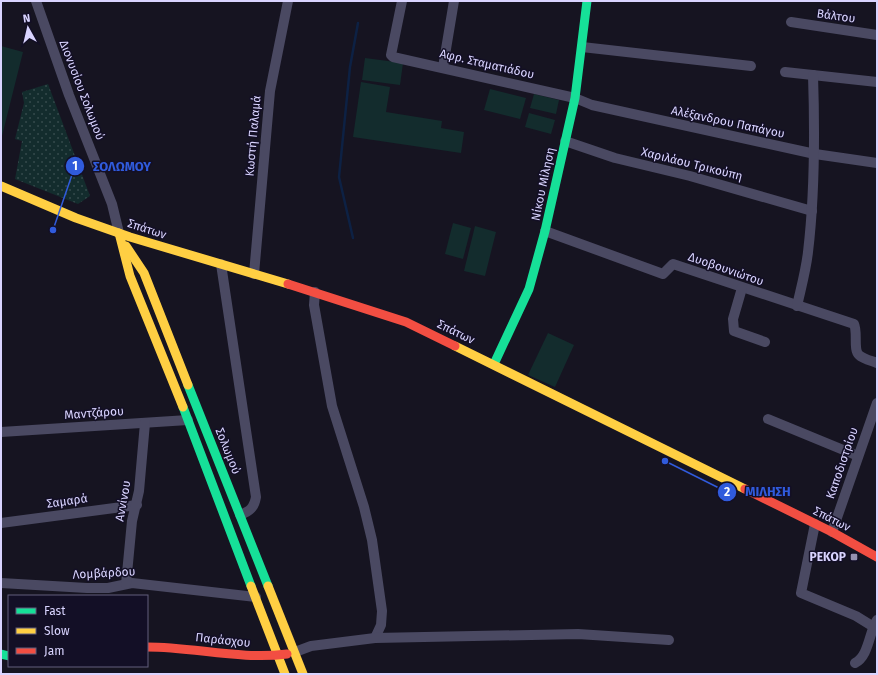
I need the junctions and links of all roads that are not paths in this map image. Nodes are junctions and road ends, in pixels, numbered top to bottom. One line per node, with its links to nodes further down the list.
1 (36, 1): 21 (street, Διονυσίου Σολωμού)
2 (288, 1): 23 (street, Κωστή Παλαμά)
3 (402, 1): 10 (street, Αφρ. Σταματιάδου)
4 (454, 1): 10 (street)
5 (587, 1): 8 (street, Νίκου Μίληση)
6 (791, 22): 7 (street, Βάλτου)
7 (877, 35)
8 (582, 47): 9 (street); 14 (street, Νίκου Μίληση)
9 (751, 66)
10 (443, 67): 14 (street, Αφρ. Σταματιάδου)
11 (785, 72): 12 (street)
12 (813, 75): 13 (street); 16 (street)
13 (877, 82)
14 (575, 98): 15 (street, Νίκου Μίληση); 16 (street, Αλέξανδρου Παπάγου)
15 (565, 141): 19 (street, Χαριλάου Τρικούπη); 20 (street, Νίκου Μίληση)
16 (815, 154): 17 (street, Αλέξανδρου Παπάγου); 19 (street)
17 (877, 163)
18 (1, 186): 21 (street, Σπάτων)
19 (812, 211): 26 (street)
20 (545, 231): 24 (street, Δυοβουνιώτου); 29 (street, Νίκου Μίληση)
21 (121, 237): 22 (street, Σπάτων); 32 (street); 37 (street, Σολωμού)
22 (221, 264): 23 (street, Σπάτων); 37 (street)
23 (254, 274): 25 (street, Σπάτων)
24 (742, 288): 26 (street, Δυοβουνιώτου); 27 (street)
25 (315, 292): 29 (street, Σπάτων); 46 (street)
26 (798, 306): 28 (street, Δυοβουνιώτου)
27 (765, 342)
28 (877, 363)
29 (494, 364): 39 (street, Σπάτων)
30 (877, 403): 35 (street, Καποδιστρίου)
31 (768, 419): 35 (street)
32 (188, 420): 33 (street, Μαντζάρου); 44 (street)
33 (145, 423): 34 (street, Μαντζάρου); 36 (street, Αννίνου)
34 (1, 432)
35 (858, 456): 40 (street, Καποδιστρίου)
36 (137, 505): 38 (street, Σαμαρά); 43 (street, Αννίνου)
37 (240, 515): 49 (street, Σολωμού)
38 (1, 523)
39 (816, 524): 40 (street, Σπάτων); 45 (street)
40 (832, 532): 41 (street, Σπάτων)
41 (877, 557)
42 (1, 583): 43 (street, Λομβάρδου)
43 (126, 584): 44 (street, Λομβάρδου)
44 (256, 597): 50 (street)
45 (876, 625): 51 (street)
46 (375, 638): 47 (street); 49 (street)
47 (669, 640)
48 (148, 647): 50 (street, Παράσχου)
49 (296, 655): 50 (street, Παράσχου); 53 (street, Σολωμού)
50 (279, 659): 52 (street)
51 (855, 663)
52 (285, 674)
53 (303, 674)

